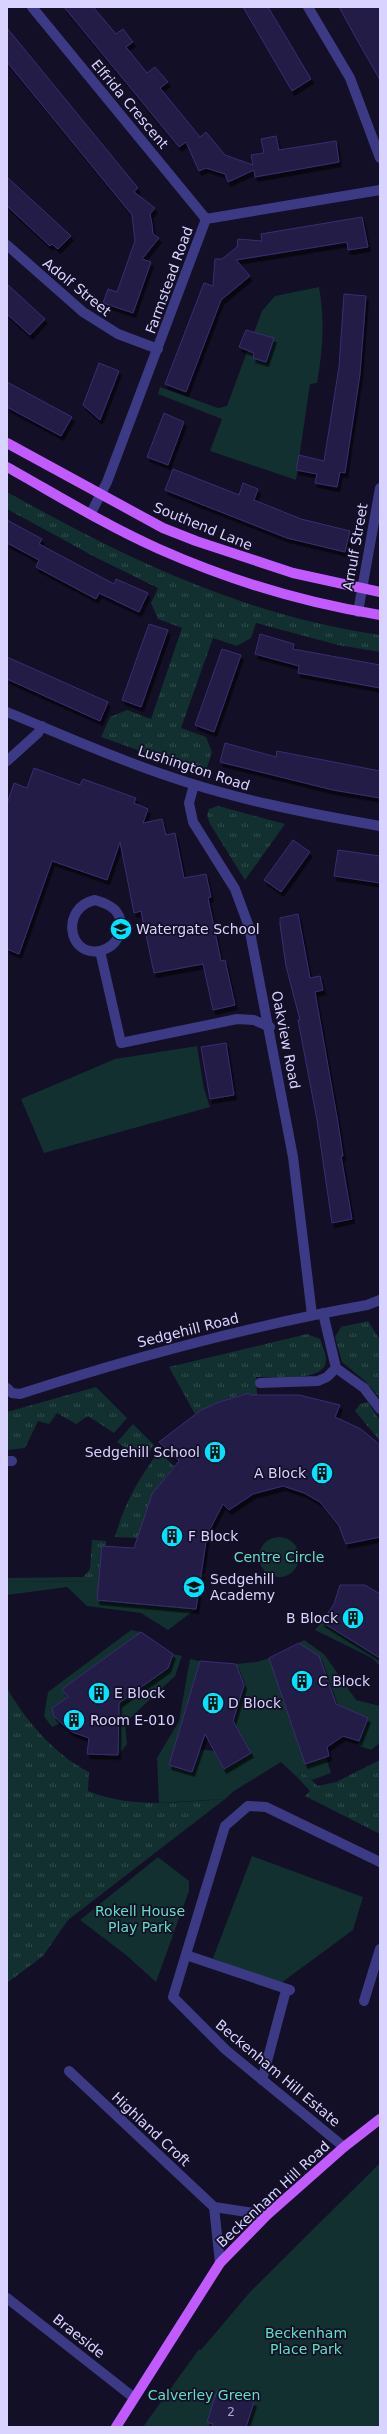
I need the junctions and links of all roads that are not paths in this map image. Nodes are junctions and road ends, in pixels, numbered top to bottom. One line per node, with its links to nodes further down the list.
1 (32, 7): 5 (street, Elfrida Crescent)
2 (308, 7): 3 (street)
3 (380, 158)
4 (380, 190): 5 (street, Farmstead Road)
5 (206, 219): 7 (street, Farmstead Road)
6 (7, 245): 7 (street, Adolf Street)
7 (158, 349): 11 (street, Farmstead Road)
8 (7, 443): 11 (main road, Southend Lane)
9 (7, 467): 12 (main road)
10 (380, 488): 13 (street, Arnulf Street)
11 (100, 493): 12 (street, Farmstead Road); 13 (main road, Southend Lane)
12 (91, 513): 15 (main road)
13 (362, 590): 14 (main road, Southend Lane); 15 (street, Arnulf Street)
14 (380, 592)
15 (358, 612): 16 (main road)
16 (380, 615)
17 (7, 712): 18 (street, Lushington Road)
18 (42, 726): 19 (street); 20 (street, Lushington Road)
19 (7, 761)
20 (194, 785): 21 (street, Lushington Road); 23 (street, Oakview Road)
21 (380, 826)
22 (100, 951): 22 (street); 23 (street)
23 (270, 1027): 25 (street, Oakview Road)
24 (380, 1300): 25 (street, Sedgehill Road)
25 (318, 1314): 26 (street, Oakview Road); 28 (street, Sedgehill Road)
26 (336, 1368): 27 (street); 29 (street)
27 (260, 1383)
28 (9, 1392)
29 (380, 1409)
30 (380, 1862): 32 (street, Beckenham Hill Estate)
31 (380, 1949): 33 (street)
32 (186, 1956): 35 (street, Beckenham Hill Estate); 35 (street)
33 (364, 2001)
34 (69, 2071): 38 (street, Highland Croft)
35 (262, 2080): 37 (street, Beckenham Hill Estate)
36 (380, 2119): 37 (main road, Beckenham Hill Road)
37 (344, 2147): 39 (main road, Beckenham Hill Road)
38 (214, 2207): 39 (street); 40 (street)
39 (267, 2215): 40 (main road, Beckenham Hill Road)
40 (220, 2263): 42 (main road, Beckenham Hill Road)
41 (7, 2298): 42 (street, Braeside)
42 (133, 2397): 43 (main road, Beckenham Hill Road)
43 (116, 2427)

